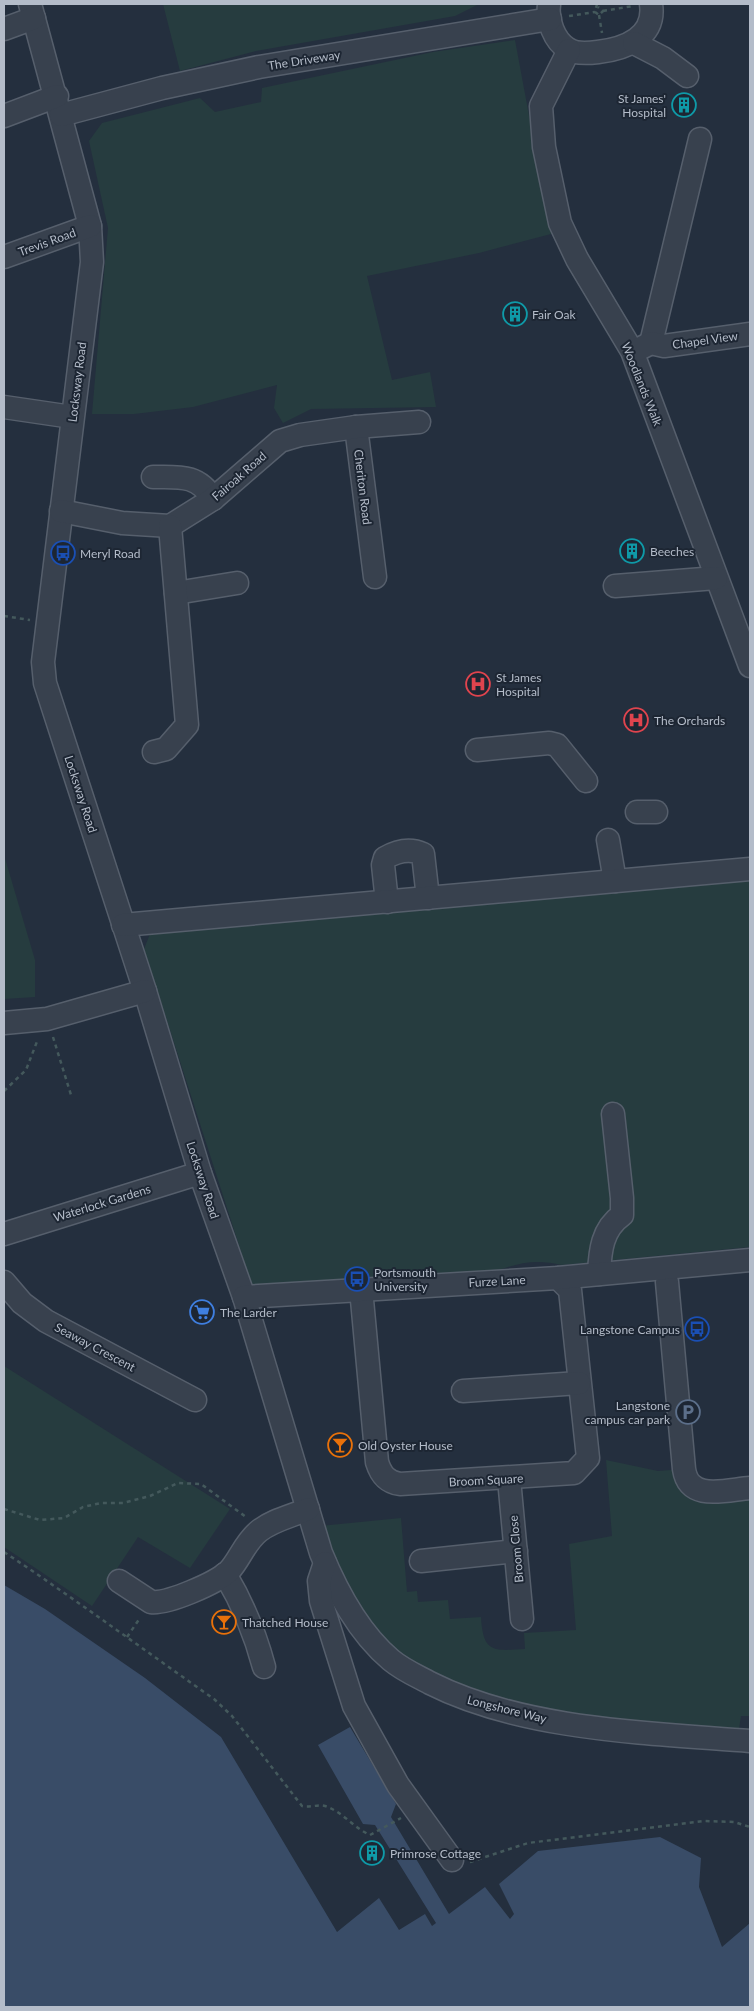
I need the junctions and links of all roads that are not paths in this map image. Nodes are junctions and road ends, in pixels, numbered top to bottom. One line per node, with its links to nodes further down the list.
1 (644, 5): 5 (street)
2 (32, 11): 4 (street); 8 (street, Locksway Road)
3 (550, 11): 6 (street); 8 (street, The Driveway)
4 (4, 29)
5 (634, 43): 6 (street); 7 (street)
6 (569, 50): 14 (street, Woodlands Walk)
7 (687, 76)
8 (59, 106): 9 (street, The Driveway); 11 (street, Locksway Road)
9 (4, 116)
10 (700, 139): 14 (street)
11 (90, 226): 12 (street, Trevis Road); 16 (street, Locksway Road)
12 (4, 257)
13 (750, 334): 14 (street, Chapel View)
14 (642, 347): 24 (street, Woodlands Walk)
15 (4, 407): 16 (street)
16 (72, 417): 21 (street, Locksway Road)
17 (420, 422): 18 (street, Fairoak Road)
18 (356, 427): 20 (street, Fairoak Road); 23 (street, Cheriton Road)
19 (153, 477): 20 (street)
20 (213, 499): 22 (street, Fairoak Road)
21 (61, 511): 22 (street); 37 (street, Locksway Road)
22 (170, 526): 27 (street)
23 (374, 577)
24 (716, 578): 26 (street); 28 (street, Woodlands Walk)
25 (237, 583): 27 (street)
26 (615, 586)
27 (176, 593): 30 (street)
28 (750, 666)
29 (477, 750): 31 (street)
30 (154, 752)
31 (586, 781)
32 (608, 840): 34 (street)
33 (750, 869): 34 (street)
34 (615, 882): 35 (street)
35 (428, 898): 36 (street); 36 (street)
36 (387, 902): 37 (street)
37 (123, 925): 38 (street, Locksway Road)
38 (145, 991): 39 (street); 41 (street, Locksway Road)
39 (4, 1023)
40 (613, 1114): 44 (street)
41 (200, 1172): 42 (street, Waterlock Gardens); 50 (street, Locksway Road)
42 (4, 1234)
43 (750, 1260): 44 (street, Furze Lane)
44 (599, 1274): 48 (street, Furze Lane)
45 (750, 1274): 47 (street)
46 (4, 1282): 53 (street, Seaway Crescent)
47 (667, 1282): 48 (street); 55 (street)
48 (564, 1284): 49 (street, Furze Lane); 51 (street, Broom Square)
49 (361, 1289): 50 (street, Furze Lane); 54 (street, Broom Square)
50 (244, 1297): 56 (street, Locksway Road)
51 (579, 1383): 52 (street); 54 (street, Broom Square)
52 (463, 1390)
53 (196, 1400)
54 (509, 1479): 57 (street, Broom Close)
55 (750, 1488)
56 (308, 1509): 59 (street, Locksway Road); 60 (street)
57 (516, 1551): 58 (street); 62 (street, Broom Close)
58 (421, 1561)
59 (325, 1562): 64 (street, Longshore Way); 65 (street)
60 (225, 1574): 61 (street); 63 (street)
61 (119, 1581)
62 (522, 1618)
63 (264, 1667)
64 (750, 1741)
65 (452, 1860)

